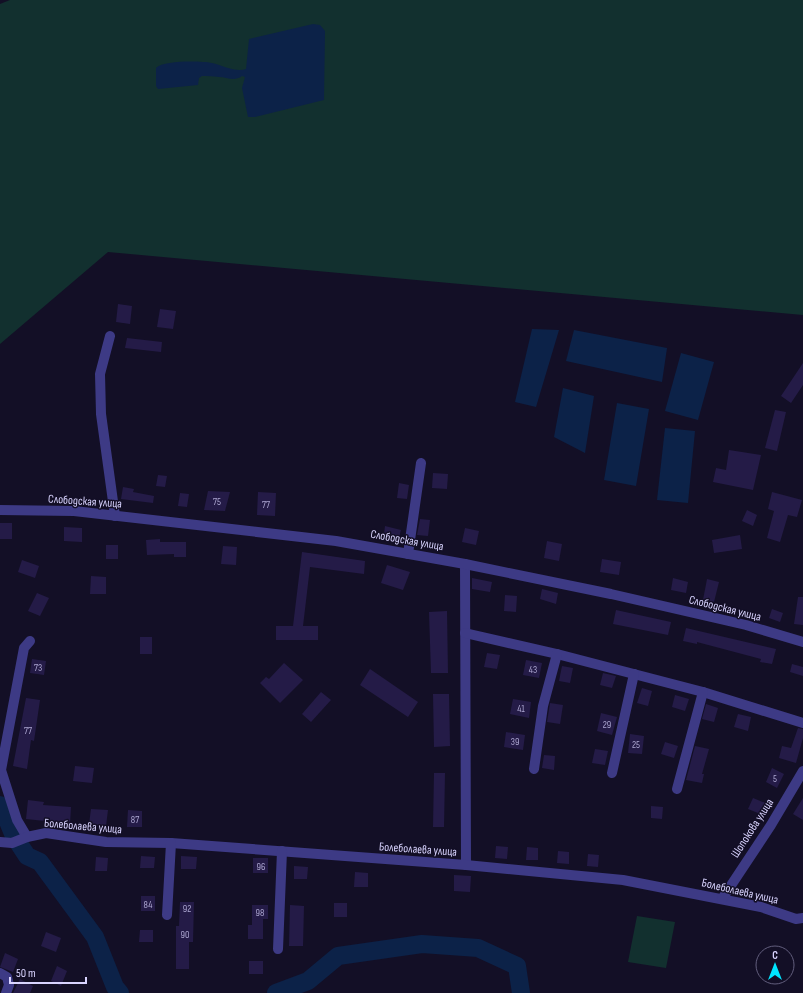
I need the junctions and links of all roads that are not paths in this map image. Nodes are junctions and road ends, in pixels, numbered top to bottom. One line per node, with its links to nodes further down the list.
1 (110, 336): 4 (street)
2 (420, 463): 5 (street)
3 (0, 510): 4 (street, Слободская улица)
4 (115, 516): 5 (street, Слободская улица)
5 (408, 554): 6 (street, Слободская улица)
6 (465, 564): 7 (street); 9 (street, Слободская улица)
7 (466, 633): 10 (street); 22 (street)
8 (30, 641): 18 (street)
9 (803, 642)
10 (557, 654): 11 (street); 14 (street)
11 (634, 674): 12 (street); 16 (street)
12 (703, 692): 13 (street); 17 (street)
13 (803, 723)
14 (534, 769)
15 (803, 771): 23 (street, Шопокова улица)
16 (612, 773)
17 (677, 789)
18 (27, 837): 19 (street, Болеболаева улица); 20 (street, Болеболаева улица)
19 (0, 842)
20 (171, 843): 21 (street, Болеболаева улица); 24 (street)
21 (282, 851): 22 (street, Болеболаева улица); 26 (street)
22 (466, 865): 23 (street, Болеболаева улица)
23 (722, 899): 25 (street, Болеболаева улица)
24 (167, 915)
25 (803, 918)
26 (278, 949)
27 (0, 973): 28 (street)
28 (6, 993)

